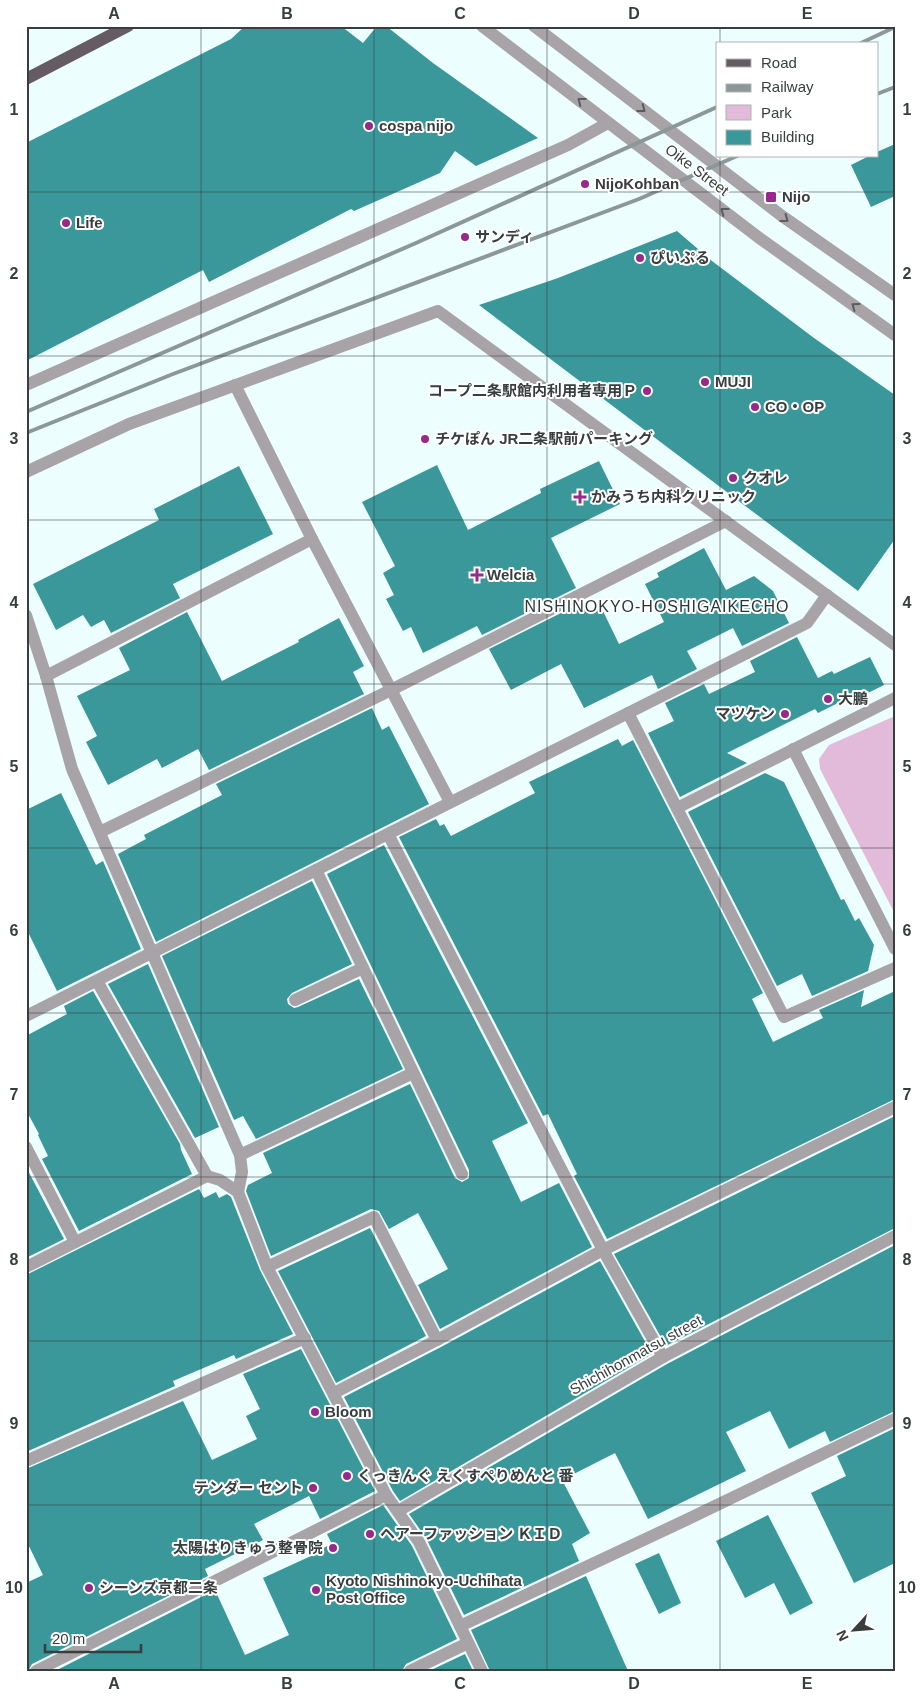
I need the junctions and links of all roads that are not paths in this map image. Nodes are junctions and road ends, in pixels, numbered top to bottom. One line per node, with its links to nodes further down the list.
1 (128, 26): 4 (main road)
2 (482, 26): 5 (street, Oike Street, one-way to 2)
3 (534, 26): 6 (street, Oike Street, one-way to 6)
4 (26, 79)
5 (608, 123): 7 (street, Oike Street, one-way to 5); 8 (street)
6 (895, 295)
7 (895, 334)
8 (26, 385)
9 (235, 385): 10 (street); 11 (street); 12 (street)
10 (26, 472)
11 (726, 521): 13 (street); 17 (street)
12 (312, 539): 16 (street); 17 (street)
13 (826, 596): 15 (street); 19 (street)
14 (26, 615): 16 (street)
15 (895, 645)
16 (46, 676): 23 (street)
17 (391, 690): 21 (street); 23 (street)
18 (895, 698): 20 (street)
19 (628, 713): 21 (street); 22 (street)
20 (793, 749): 22 (street); 26 (street)
21 (450, 802): 24 (street)
22 (677, 808): 29 (street)
23 (100, 832): 27 (street)
24 (388, 834): 25 (street); 42 (street)
25 (316, 870): 27 (street); 28 (street)
26 (895, 949)
27 (152, 953): 30 (street); 36 (street)
28 (364, 968): 31 (street); 33 (street)
29 (895, 968)
30 (97, 981): 32 (street); 38 (street)
31 (295, 1000)
32 (26, 1016)
33 (413, 1073): 36 (street); 37 (street)
34 (895, 1107): 42 (street)
35 (26, 1147): 41 (street)
36 (240, 1155): 39 (street)
37 (462, 1174)
38 (207, 1176): 39 (street); 41 (street)
39 (238, 1192): 44 (street)
40 (895, 1236): 47 (street, Shichihonmatsu street)
41 (75, 1242): 43 (street)
42 (603, 1250): 46 (street); 47 (street)
43 (26, 1267)
44 (267, 1267): 45 (street); 46 (street)
45 (305, 1338): 48 (street); 50 (street)
46 (438, 1340): 48 (street)
47 (662, 1357): 52 (street, Shichihonmatsu street)
48 (334, 1393): 51 (street)
49 (895, 1419): 53 (street)
50 (26, 1461)
51 (386, 1495): 52 (street); 55 (street)
52 (398, 1511): 53 (street)
53 (460, 1626): 54 (street)
54 (468, 1643): 56 (street); 57 (street)
55 (36, 1671)
56 (410, 1671)
57 (482, 1671)

